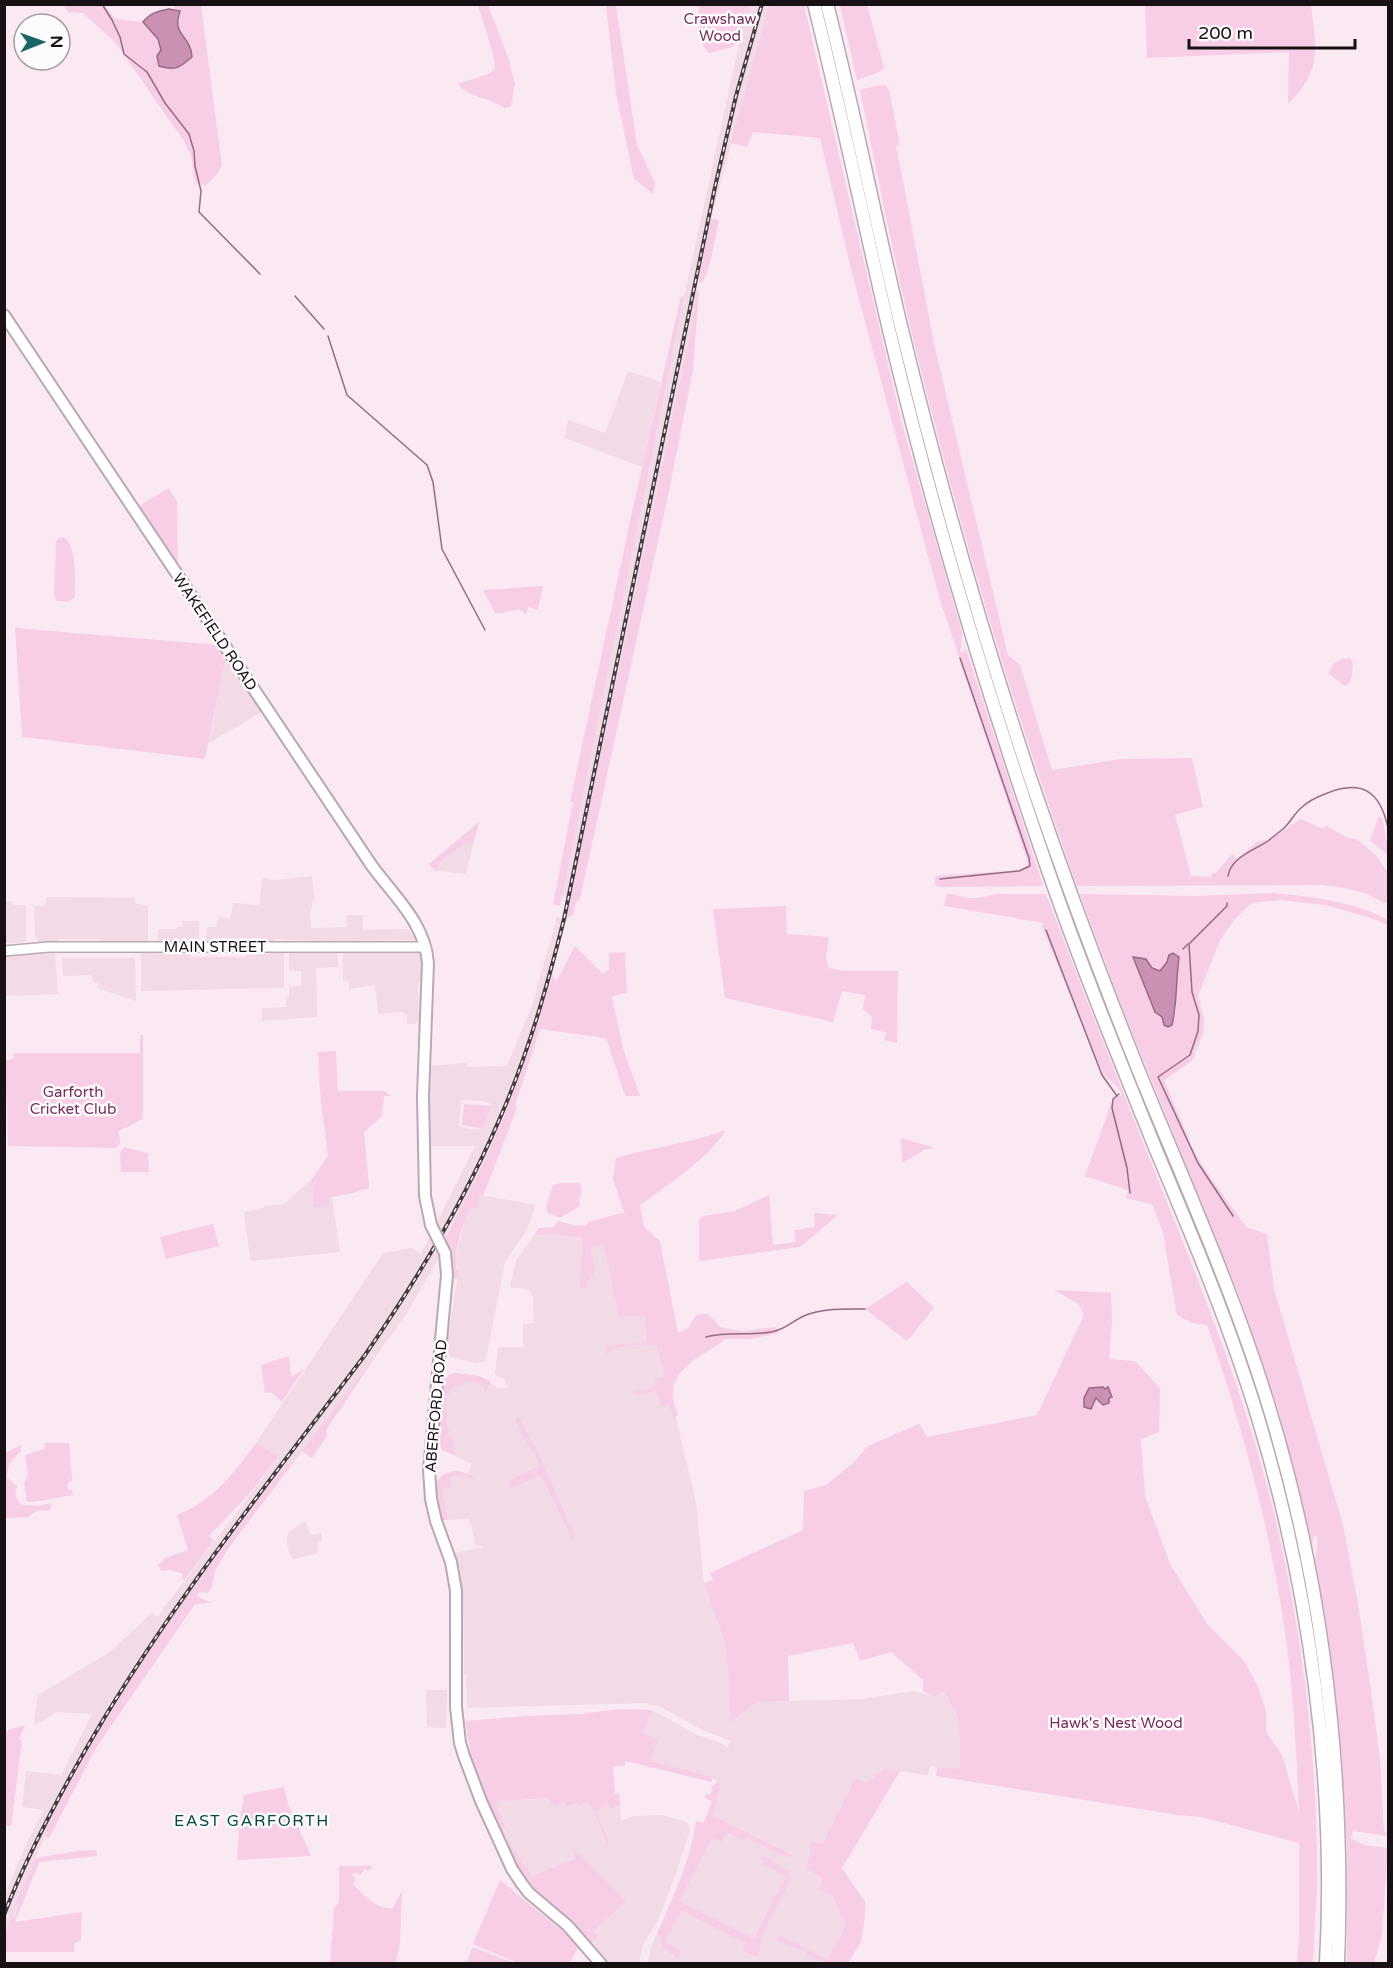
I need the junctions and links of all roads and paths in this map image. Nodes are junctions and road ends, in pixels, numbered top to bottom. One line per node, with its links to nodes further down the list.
1 (814, 4): 7 (highway)
2 (827, 4): 8 (highway)
3 (4, 315): 4 (main road, WAKEFIELD ROAD)
4 (426, 947): 5 (main road, MAIN STREET); 6 (main road, ABERFORD ROAD, bridge)
5 (4, 951)
6 (601, 1964)
7 (1325, 1964)
8 (1338, 1964)

